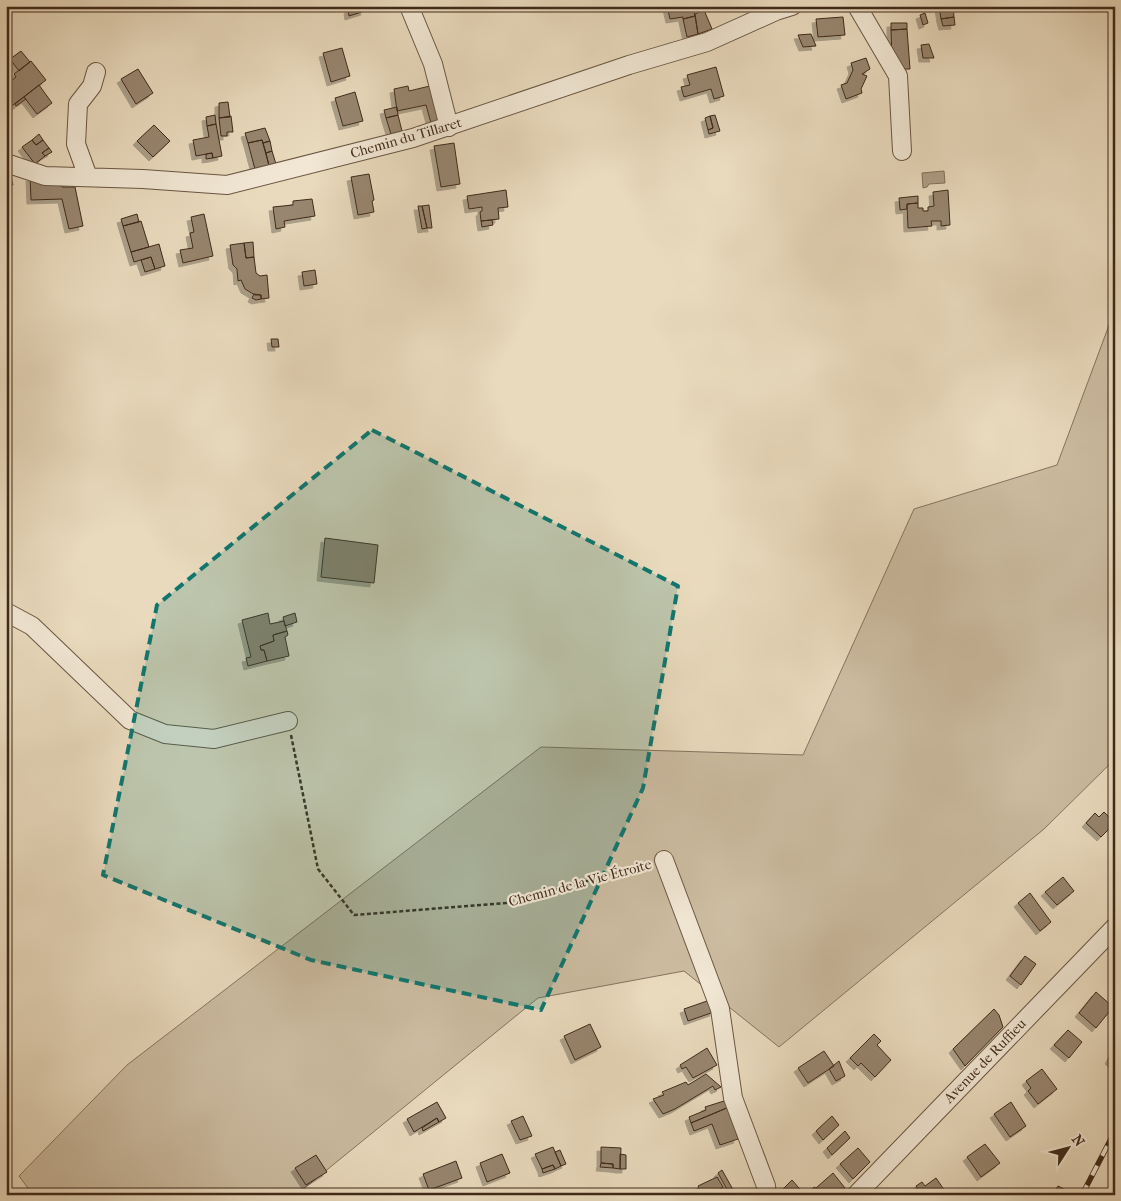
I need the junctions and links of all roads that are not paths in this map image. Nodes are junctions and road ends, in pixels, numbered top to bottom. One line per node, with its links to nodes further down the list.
1 (410, 6): 5 (street)
2 (792, 6): 5 (street, Chemin du Tillaret)
3 (857, 6): 6 (street)
4 (96, 72): 8 (street)
5 (449, 127): 8 (street, Chemin du Tillaret)
6 (902, 151)
7 (6, 163): 8 (street, Chemin du Tillaret)
8 (88, 177)
9 (6, 612): 10 (street)
10 (288, 721)
11 (664, 860): 13 (street, Chemin de la Vie Étroite)
12 (1115, 927): 14 (street, Avenue de Ruffieu)
13 (767, 1195)
14 (856, 1195)

